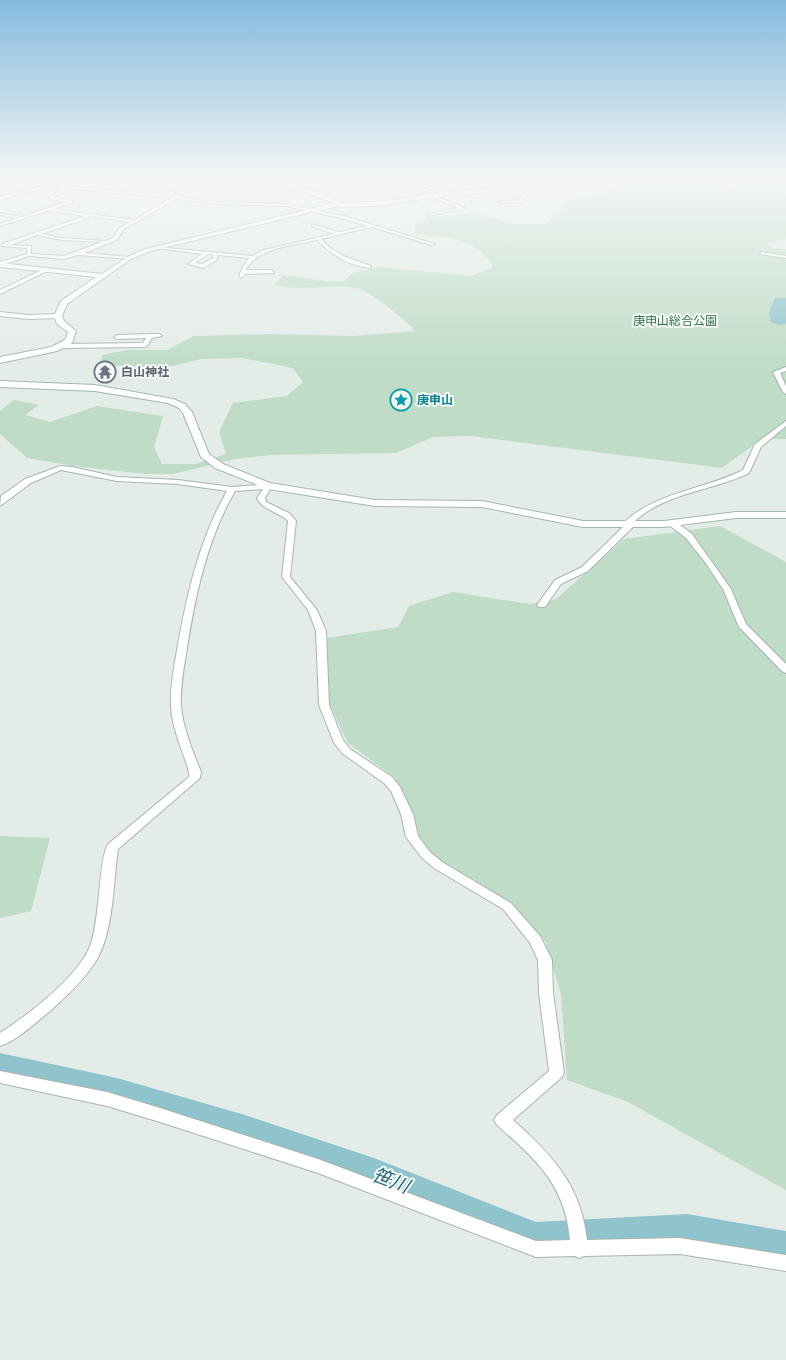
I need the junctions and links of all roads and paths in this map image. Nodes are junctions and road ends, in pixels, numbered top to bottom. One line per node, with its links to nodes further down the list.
1 (106, 241): 11 (street)
2 (185, 241): 8 (street)
3 (306, 241): 14 (street)
4 (320, 241): 18 (street)
5 (426, 241): 6 (street)
6 (434, 244)
7 (2, 245): 13 (street)
8 (158, 248): 9 (street); 16 (street)
9 (206, 253): 12 (street); 12 (street)
10 (762, 253): 15 (street)
11 (79, 254): 13 (street); 16 (street)
12 (215, 254): 14 (street)
13 (29, 255): 17 (street)
14 (253, 257): 20 (street)
15 (786, 257)
16 (129, 258): 21 (street)
17 (0, 264): 19 (street)
18 (369, 267)
19 (46, 270): 21 (street); 22 (street)
20 (272, 272)
21 (103, 276): 24 (street)
22 (0, 292)
23 (0, 314): 24 (street)
24 (58, 316): 27 (street)
25 (150, 336): 26 (street); 28 (street); 28 (street)
26 (159, 336)
27 (63, 346): 28 (street); 29 (street)
28 (120, 346)
29 (0, 360)
30 (786, 369): 32 (street)
31 (0, 384): 34 (street)
32 (786, 392)
33 (786, 423): 39 (street)
34 (268, 486): 35 (street); 39 (street); 44 (street)
35 (232, 489): 36 (street); 42 (street)
36 (0, 504)
37 (786, 515): 38 (street)
38 (672, 523): 39 (street); 41 (street)
39 (628, 525): 40 (street)
40 (542, 605)
41 (786, 670)
42 (0, 1040)
43 (0, 1077): 44 (street)
44 (578, 1241): 45 (street)
45 (786, 1263)

